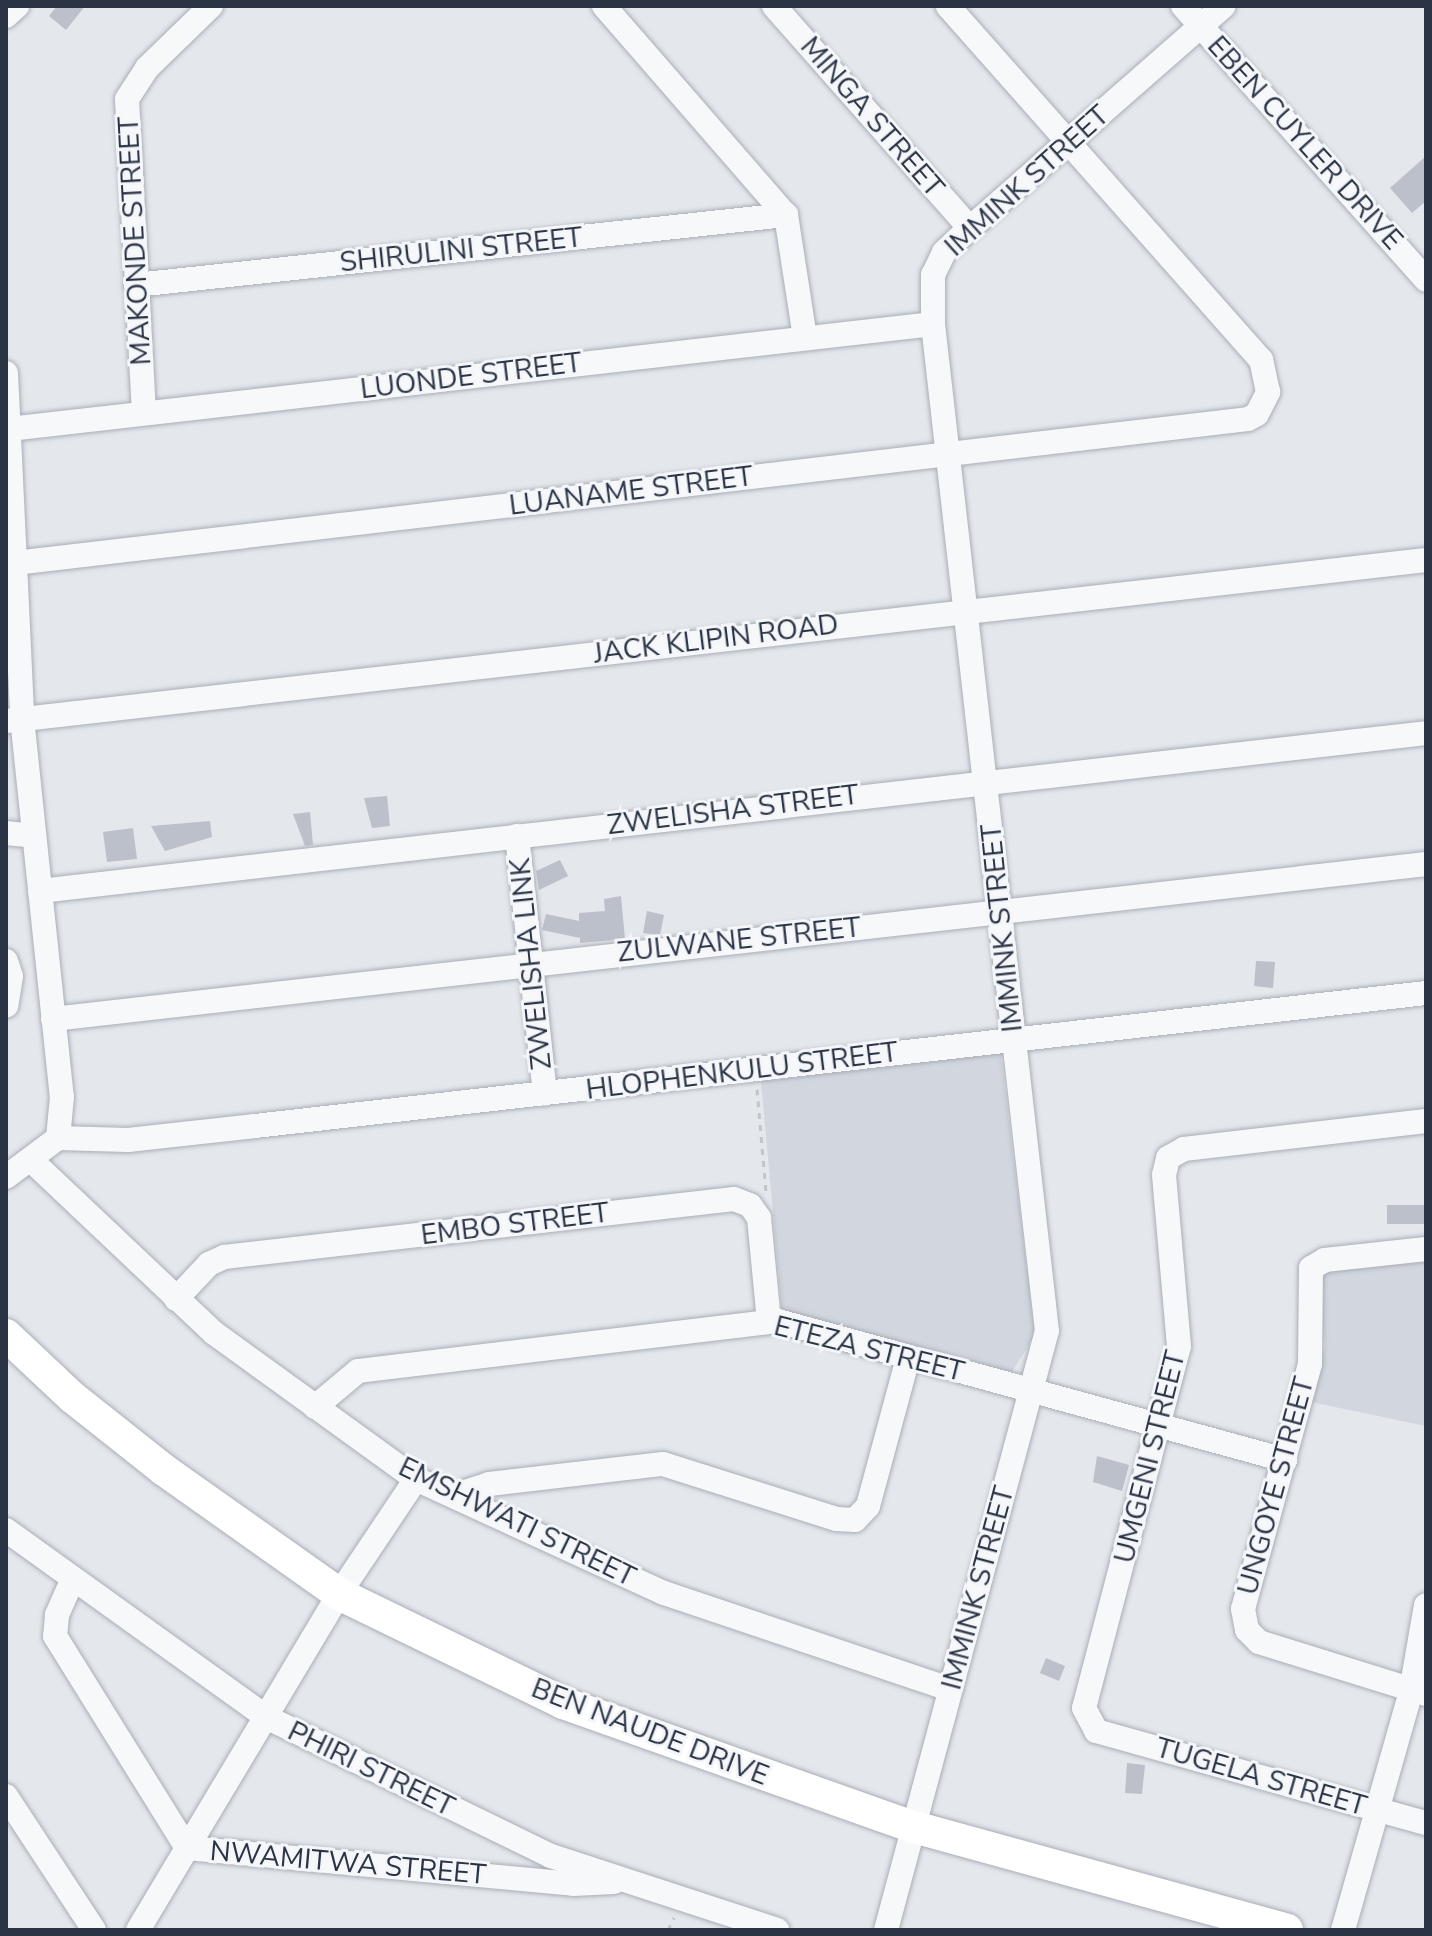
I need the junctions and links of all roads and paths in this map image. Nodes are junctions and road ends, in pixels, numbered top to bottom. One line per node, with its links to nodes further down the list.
1 (17, 6): 8 (street)
2 (211, 6): 14 (street, MAKONDE STREET)
3 (604, 6): 11 (street)
4 (774, 6): 12 (street, MINGA STREET)
5 (948, 6): 10 (street)
6 (1183, 6): 9 (street, EBEN CUYLER DRIVE)
7 (1224, 6): 9 (street, IMMINK STREET)
8 (6, 16)
9 (1201, 26): 10 (street, IMMINK STREET); 13 (street, EBEN CUYLER DRIVE)
10 (1069, 143): 12 (street, IMMINK STREET); 20 (street, LUANAME STREET)
11 (786, 215): 14 (street, SHIRULINI STREET); 16 (street)
12 (970, 228): 15 (street, IMMINK STREET)
13 (1426, 280)
14 (136, 285): 18 (street, MAKONDE STREET)
15 (933, 324): 16 (street, LUONDE STREET); 20 (street, IMMINK STREET)
16 (805, 338): 18 (street, LUONDE STREET)
17 (6, 373): 19 (street)
18 (144, 413): 19 (street, LUONDE STREET)
19 (8, 439): 22 (street)
20 (950, 454): 22 (street, LUANAME STREET); 23 (street, IMMINK STREET)
21 (1426, 560): 23 (street, JACK KLIPIN ROAD)
22 (15, 563): 24 (street)
23 (966, 610): 24 (street, JACK KLIPIN ROAD); 26 (street, IMMINK STREET)
24 (14, 720): 28 (street)
25 (1426, 733): 26 (street, ZWELISHA STREET)
26 (986, 780): 29 (street, ZWELISHA STREET); 32 (street, IMMINK STREET)
27 (6, 833): 28 (street)
28 (34, 836): 31 (street)
29 (517, 836): 31 (street, ZWELISHA STREET); 34 (street, ZWELISHA LINK)
30 (1426, 864): 32 (street, ZULWANE STREET)
31 (40, 891): 35 (street)
32 (1000, 911): 34 (street, ZULWANE STREET); 39 (street, IMMINK STREET)
33 (6, 961): 37 (street)
34 (530, 963): 38 (street, ZULWANE STREET); 41 (street, ZWELISHA LINK)
35 (50, 980): 37 (street); 38 (street)
36 (1426, 993): 39 (street, HLOPHENKULU STREET)
37 (8, 996)
38 (53, 1019): 43 (street)
39 (1015, 1039): 40 (street, HLOPHENKULU STREET); 52 (street, IMMINK STREET)
40 (755, 1069): 41 (street, HLOPHENKULU STREET); 46 (path)
41 (545, 1093): 43 (street, HLOPHENKULU STREET)
42 (1426, 1121): 54 (street, UMGENI STREET)
43 (58, 1138): 44 (street)
44 (32, 1161): 45 (street); 48 (street, EMSHWATI STREET)
45 (6, 1177)
46 (754, 1208): 48 (street, EMBO STREET); 49 (street)
47 (1426, 1249): 55 (street, UNGOYE STREET)
48 (176, 1299): 53 (street, EMSHWATI STREET)
49 (769, 1322): 51 (street, ETEZA STREET); 53 (street, ETEZA STREET)
50 (6, 1335): 60 (main road, BEN NAUDE DRIVE)
51 (908, 1358): 52 (street, ETEZA STREET); 57 (street)
52 (1032, 1390): 54 (street, ETEZA STREET); 62 (street, IMMINK STREET)
53 (315, 1407): 56 (street, EMSHWATI STREET)
54 (1162, 1426): 55 (street, ETEZA STREET); 65 (street, UMGENI STREET)
55 (1285, 1460): 63 (street, UNGOYE STREET)
56 (416, 1479): 57 (street, EMSHWATI STREET); 60 (street)
57 (456, 1495): 62 (street, EMSHWATI STREET)
58 (6, 1530): 59 (street, PHIRI STREET)
59 (72, 1581): 64 (street, PHIRI STREET); 70 (street, NWAMITWA STREET)
60 (339, 1594): 64 (street); 69 (main road, BEN NAUDE DRIVE)
61 (1426, 1605): 63 (street)
62 (950, 1689): 69 (street, IMMINK STREET)
63 (1419, 1692): 67 (street)
64 (266, 1717): 70 (street); 71 (street, PHIRI STREET)
65 (1096, 1731): 67 (street, TUGELA STREET)
66 (6, 1796): 72 (street)
67 (1377, 1810): 68 (street, TUGELA STREET); 77 (street)
68 (1426, 1823)
69 (914, 1827): 75 (street, IMMINK STREET); 76 (main road, BEN NAUDE DRIVE)
70 (187, 1848): 71 (street, NWAMITWA STREET); 73 (street)
71 (623, 1879): 74 (street, PHIRI STREET)
72 (94, 1930)
73 (138, 1930)
74 (777, 1930)
75 (886, 1930)
76 (1287, 1930)
77 (1343, 1930)

